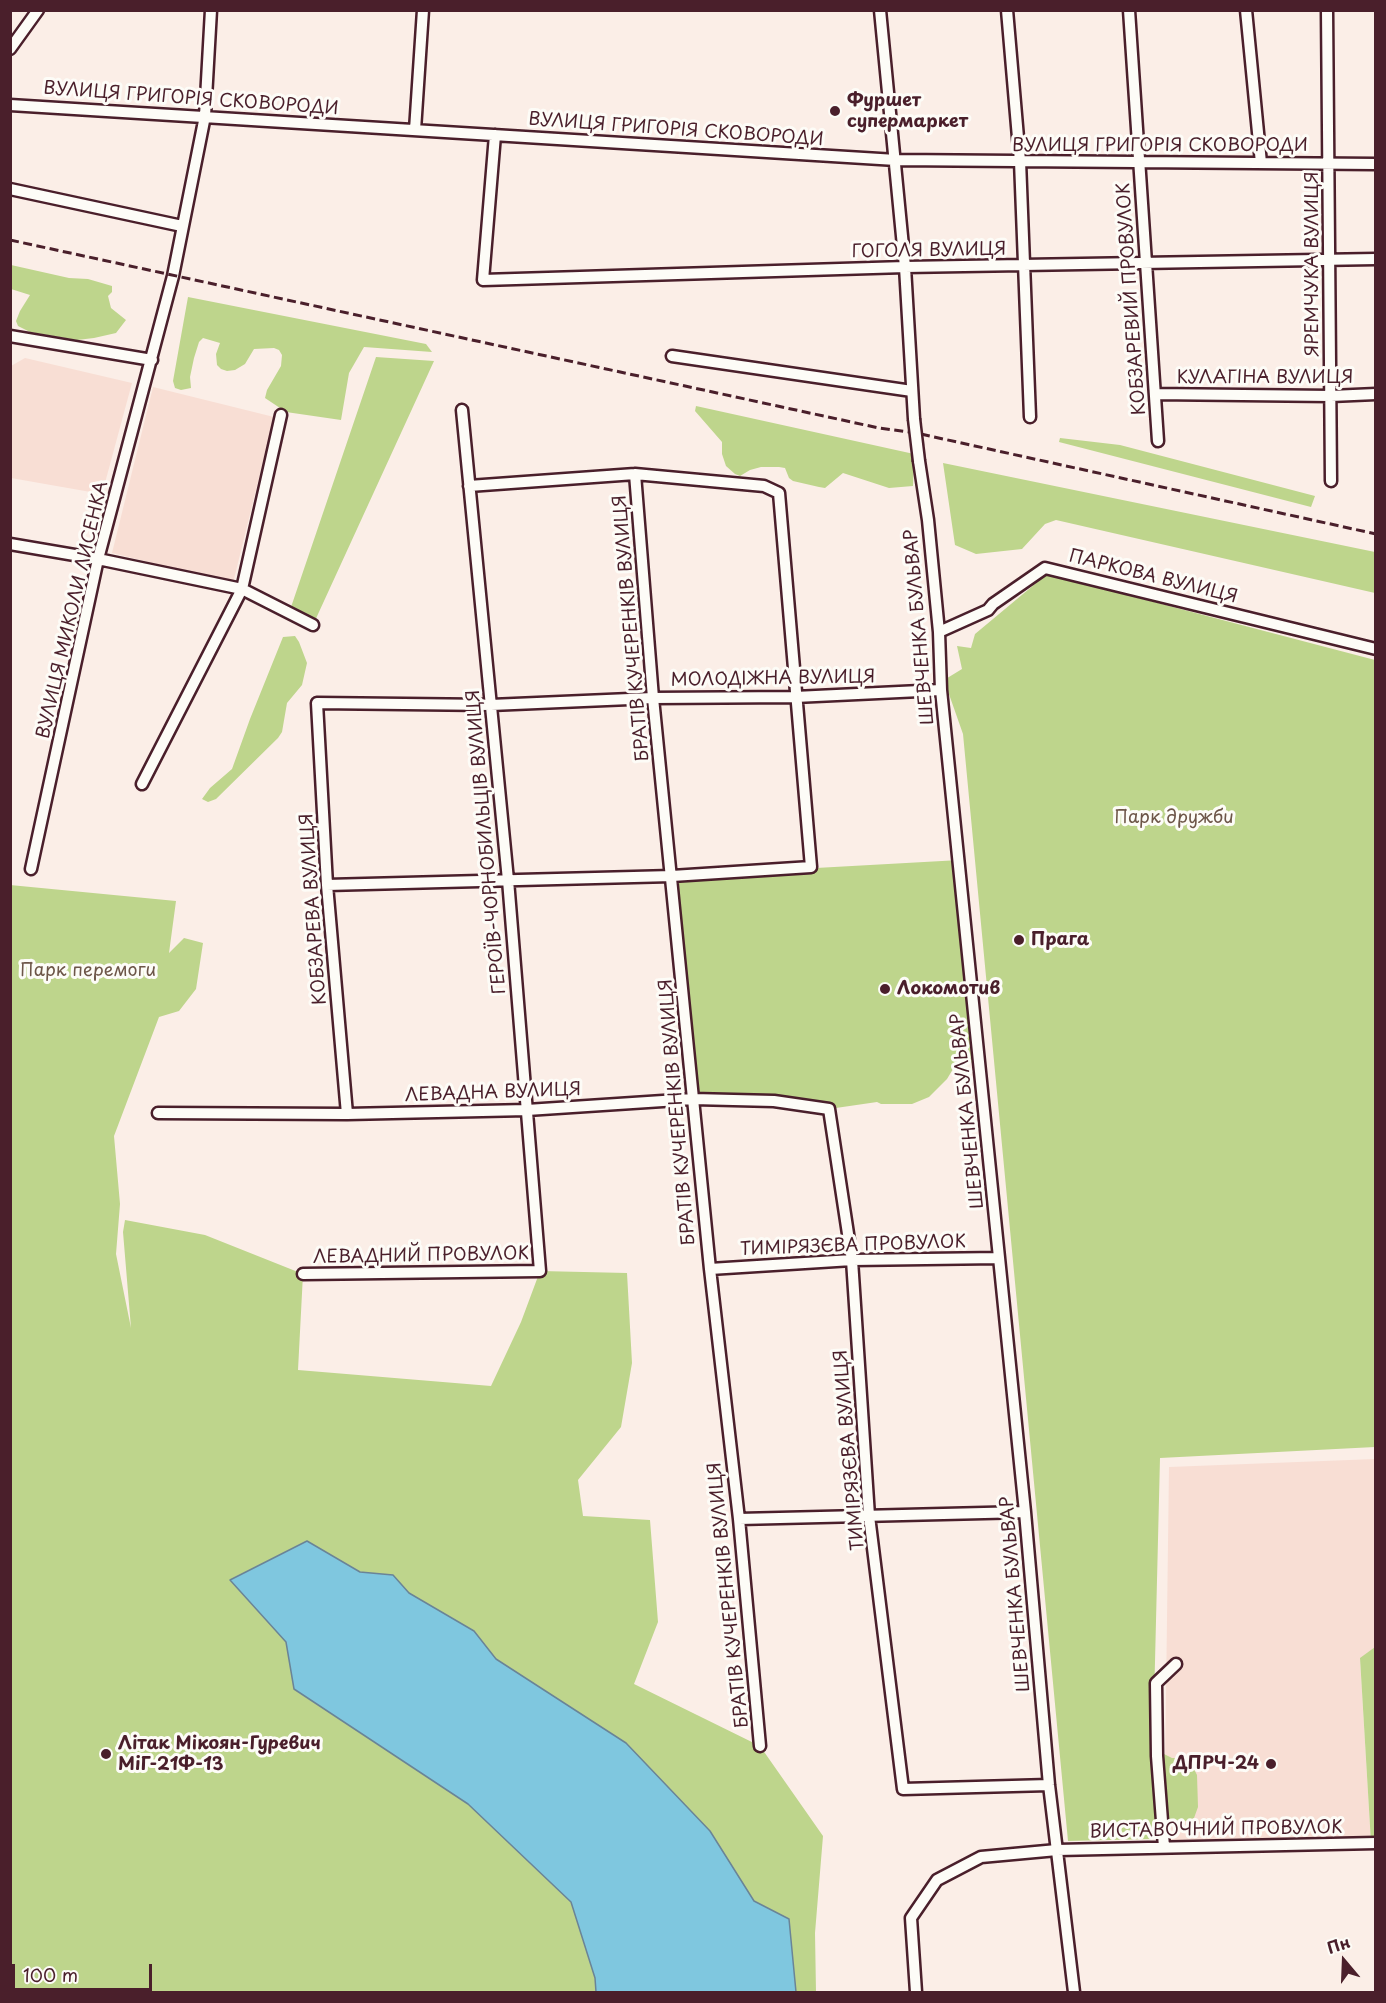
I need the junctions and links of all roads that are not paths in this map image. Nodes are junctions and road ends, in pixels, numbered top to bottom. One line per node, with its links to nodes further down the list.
1 (38, 10): 9 (street)
2 (211, 10): 11 (street, ВУЛИЦЯ МИКОЛИ ЛИСЕНКА)
3 (423, 10): 12 (street)
4 (880, 10): 14 (street, ШЕВЧЕНКА БУЛЬВАР)
5 (1007, 10): 15 (street)
6 (1129, 10): 16 (street, КОБЗАРЕВИЙ ПРОВУЛОК)
7 (1246, 10): 17 (street)
8 (1327, 10): 18 (street, ЯРЕМЧУКА ВУЛИЦЯ)
9 (10, 49)
10 (10, 105): 11 (street, ВУЛИЦЯ ГРИГОРІЯ СКОВОРОДИ)
11 (205, 116): 12 (street, ВУЛИЦЯ ГРИГОРІЯ СКОВОРОДИ); 21 (street, ВУЛИЦЯ МИКОЛИ ЛИСЕНКА)
12 (415, 130): 13 (street, ВУЛИЦЯ ГРИГОРІЯ СКОВОРОДИ)
13 (495, 135): 14 (street, ВУЛИЦЯ ГРИГОРІЯ СКОВОРОДИ); 26 (street, ГОГОЛЯ ВУЛИЦЯ)
14 (896, 160): 15 (street, ВУЛИЦЯ ГРИГОРІЯ СКОВОРОДИ); 26 (street, ШЕВЧЕНКА БУЛЬВАР)
15 (1020, 161): 16 (street, ВУЛИЦЯ ГРИГОРІЯ СКОВОРОДИ); 25 (street)
16 (1140, 161): 17 (street, ВУЛИЦЯ ГРИГОРІЯ СКОВОРОДИ); 24 (street, КОБЗАРЕВИЙ ПРОВУЛОК)
17 (1261, 163): 18 (street, ВУЛИЦЯ ГРИГОРІЯ СКОВОРОДИ)
18 (1329, 164): 19 (street, ВУЛИЦЯ ГРИГОРІЯ СКОВОРОДИ); 22 (street, ЯРЕМЧУКА ВУЛИЦЯ)
19 (1376, 164)
20 (10, 189): 21 (street)
21 (182, 226): 29 (street, ВУЛИЦЯ МИКОЛИ ЛИСЕНКА)
22 (1328, 259): 23 (street, ГОГОЛЯ ВУЛИЦЯ); 24 (street, ГОГОЛЯ ВУЛИЦЯ); 33 (street, ЯРЕМЧУКА ВУЛИЦЯ)
23 (1376, 259)
24 (1145, 262): 25 (street, ГОГОЛЯ ВУЛИЦЯ); 31 (street, КОБЗАРЕВИЙ ПРОВУЛОК)
25 (1025, 265): 26 (street, ГОГОЛЯ ВУЛИЦЯ); 36 (street)
26 (905, 267): 30 (street, ШЕВЧЕНКА БУЛЬВАР)
27 (10, 336): 29 (street)
28 (672, 356): 30 (street)
29 (152, 360): 42 (street, ВУЛИЦЯ МИКОЛИ ЛИСЕНКА)
30 (912, 392): 45 (street, ШЕВЧЕНКА БУЛЬВАР, bridge)
31 (1155, 394): 33 (street, КУЛАГІНА ВУЛИЦЯ); 37 (street, КОБЗАРЕВИЙ ПРОВУЛОК)
32 (1376, 394): 33 (street, КУЛАГІНА ВУЛИЦЯ)
33 (1331, 396): 39 (street, ЯРЕМЧУКА ВУЛИЦЯ)
34 (462, 410): 40 (street, ГЕРОЇВ-ЧОРНОБИЛЬЦІВ ВУЛИЦЯ)
35 (281, 416): 43 (street)
36 (1030, 417)
37 (1158, 441)
38 (635, 474): 40 (street); 48 (street); 49 (street, БРАТІВ КУЧЕРЕНКІВ ВУЛИЦЯ)
39 (1331, 482)
40 (469, 486): 51 (street, ГЕРОЇВ-ЧОРНОБИЛЬЦІВ ВУЛИЦЯ)
41 (10, 544): 42 (street)
42 (98, 559): 43 (street); 53 (street, ВУЛИЦЯ МИКОЛИ ЛИСЕНКА)
43 (242, 589): 44 (street); 52 (street)
44 (313, 625)
45 (939, 632): 46 (street, ПАРКОВА ВУЛИЦЯ); 47 (street, ШЕВЧЕНКА БУЛЬВАР)
46 (1376, 649)
47 (941, 690): 48 (street, МОЛОДІЖНА ВУЛИЦЯ); 62 (street, ШЕВЧЕНКА БУЛЬВАР)
48 (795, 697): 49 (street, МОЛОДІЖНА ВУЛИЦЯ); 54 (street)
49 (653, 698): 51 (street, МОЛОДІЖНА ВУЛИЦЯ); 54 (street, БРАТІВ КУЧЕРЕНКІВ ВУЛИЦЯ)
50 (317, 703): 51 (street, МОЛОДІЖНА ВУЛИЦЯ); 56 (street, КОБЗАРЕВА ВУЛИЦЯ)
51 (491, 705): 55 (street, ГЕРОЇВ-ЧОРНОБИЛЬЦІВ ВУЛИЦЯ)
52 (142, 784)
53 (31, 869)
54 (672, 876): 55 (street); 57 (street, БРАТІВ КУЧЕРЕНКІВ ВУЛИЦЯ)
55 (508, 880): 56 (street); 59 (street, ГЕРОЇВ-ЧОРНОБИЛЬЦІВ ВУЛИЦЯ)
56 (327, 885): 61 (street, КОБЗАРЕВА ВУЛИЦЯ)
57 (693, 1099): 58 (street, ЛЕВАДНА ВУЛИЦЯ); 59 (street, ЛЕВАДНА ВУЛИЦЯ); 64 (street, БРАТІВ КУЧЕРЕНКІВ ВУЛИЦЯ)
58 (830, 1109): 63 (street, ТИМІРЯЗЄВА ВУЛИЦЯ)
59 (527, 1110): 61 (street, ЛЕВАДНА ВУЛИЦЯ); 65 (street, ГЕРОЇВ-ЧОРНОБИЛЬЦІВ ВУЛИЦЯ)
60 (158, 1113): 61 (street, ЛЕВАДНА ВУЛИЦЯ)
61 (347, 1114)
62 (999, 1258): 63 (street, ТИМІРЯЗЄВА ПРОВУЛОК); 67 (street, ШЕВЧЕНКА БУЛЬВАР)
63 (852, 1260): 64 (street, ТИМІРЯЗЄВА ПРОВУЛОК); 68 (street, ТИМІРЯЗЄВА ВУЛИЦЯ)
64 (710, 1269): 69 (street, БРАТІВ КУЧЕРЕНКІВ ВУЛИЦЯ)
65 (540, 1271): 66 (street, ЛЕВАДНИЙ ПРОВУЛОК)
66 (303, 1274)
67 (1025, 1512): 68 (street); 72 (street, ШЕВЧЕНКА БУЛЬВАР)
68 (870, 1516): 69 (street); 72 (street, ТИМІРЯЗЄВА ВУЛИЦЯ)
69 (739, 1519): 71 (street, БРАТІВ КУЧЕРЕНКІВ ВУЛИЦЯ)
70 (1176, 1664): 74 (street)
71 (760, 1746)
72 (1049, 1785): 75 (street, ШЕВЧЕНКА БУЛЬВАР)
73 (1376, 1843): 74 (street, ВИСТАВОЧНИЙ ПРОВУЛОК)
74 (1164, 1847): 75 (street, ВИСТАВОЧНИЙ ПРОВУЛОК)
75 (1057, 1850): 76 (street, ВИСТАВОЧНИЙ ПРОВУЛОК); 77 (street, ШЕВЧЕНКА БУЛЬВАР)
76 (916, 1992)
77 (1074, 1992)

